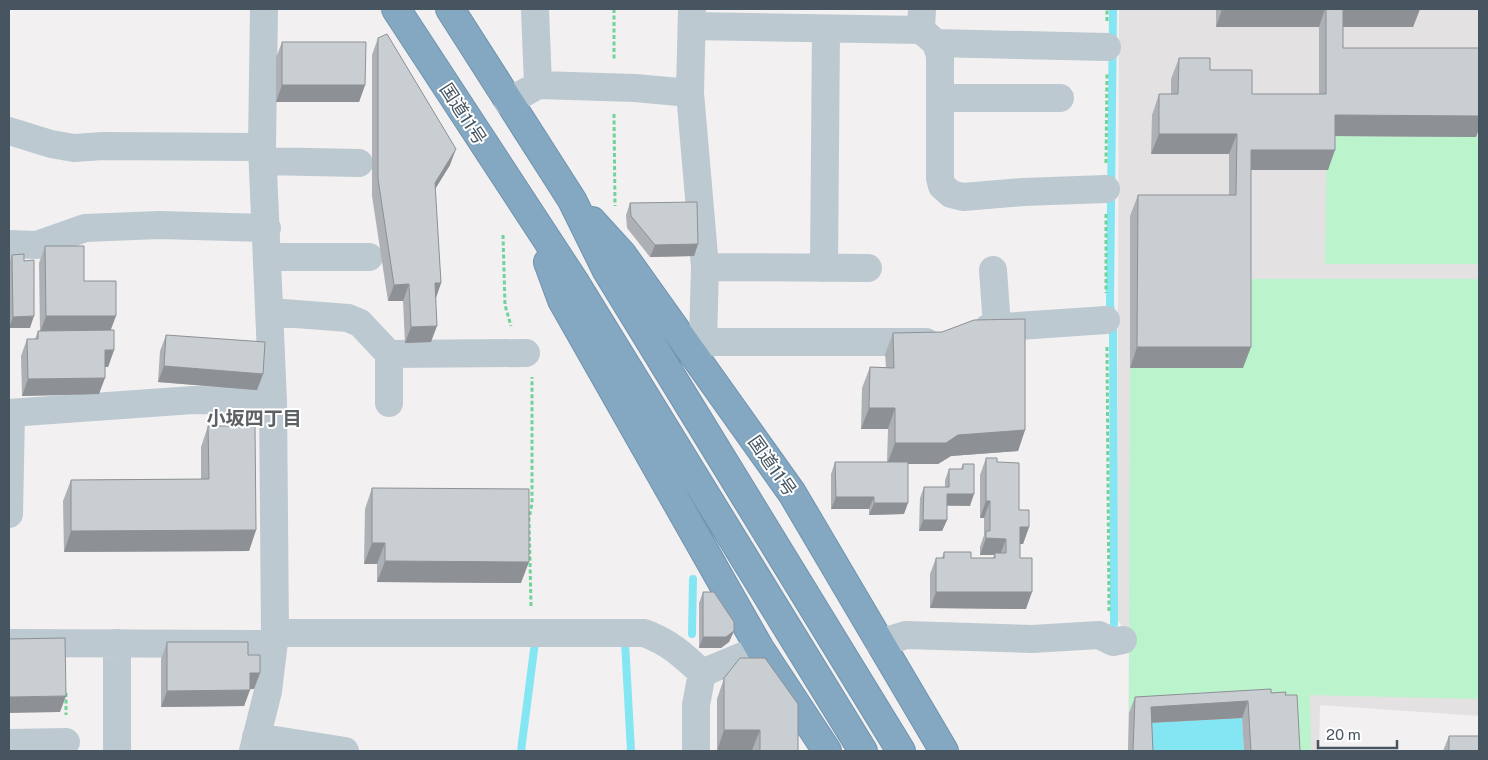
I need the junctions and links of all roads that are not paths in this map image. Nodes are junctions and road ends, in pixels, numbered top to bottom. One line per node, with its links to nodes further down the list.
1 (264, 9): 15 (street)
2 (396, 9): 19 (highway, 国道11号)
3 (450, 9): 13 (highway, 国道11号)
4 (535, 9): 9 (street)
5 (692, 17): 7 (street); 10 (street)
6 (926, 27): 7 (street); 8 (street); 11 (street)
7 (826, 29): 25 (street)
8 (1107, 47)
9 (538, 86): 10 (street); 13 (street)
10 (690, 93): 24 (street)
11 (940, 98): 12 (street); 17 (street)
12 (1060, 98)
13 (508, 102): 18 (highway, 国道11号)
14 (9, 131): 15 (street)
15 (263, 154): 16 (street); 20 (street)
16 (359, 164)
17 (1106, 190)
18 (572, 200): 31 (highway, 国道11号); 53 (highway, 国道11号)
19 (532, 218): 43 (highway, 国道11号); 52 (highway, 国道11号)
20 (267, 228): 21 (street); 22 (street)
21 (9, 244)
22 (268, 257): 23 (street); 28 (street)
23 (370, 257)
24 (705, 267): 25 (street); 31 (street)
25 (824, 268): 26 (street)
26 (868, 268)
27 (993, 270): 30 (street)
28 (270, 312): 33 (street); 34 (street)
29 (1106, 320): 30 (street)
30 (997, 326): 31 (street)
31 (697, 346): 42 (highway, 国道11号)
32 (526, 353): 33 (street)
33 (389, 354): 35 (street)
34 (273, 401): 36 (street); 38 (street)
35 (389, 403)
36 (10, 413): 37 (street)
37 (9, 514)
38 (275, 639): 41 (street); 44 (street); 47 (street)
39 (1123, 640): 42 (street)
40 (9, 643): 41 (street)
41 (117, 643): 48 (street)
42 (880, 643): 54 (highway, 国道11号)
43 (760, 649): 44 (street); 51 (highway, 国道11号)
44 (702, 673): 50 (street)
45 (66, 742): 46 (street)
46 (9, 743)
47 (255, 744): 49 (street)
48 (117, 751)
49 (345, 751)
50 (696, 751)
51 (827, 751)
52 (863, 751)
53 (901, 751)
54 (944, 751)

